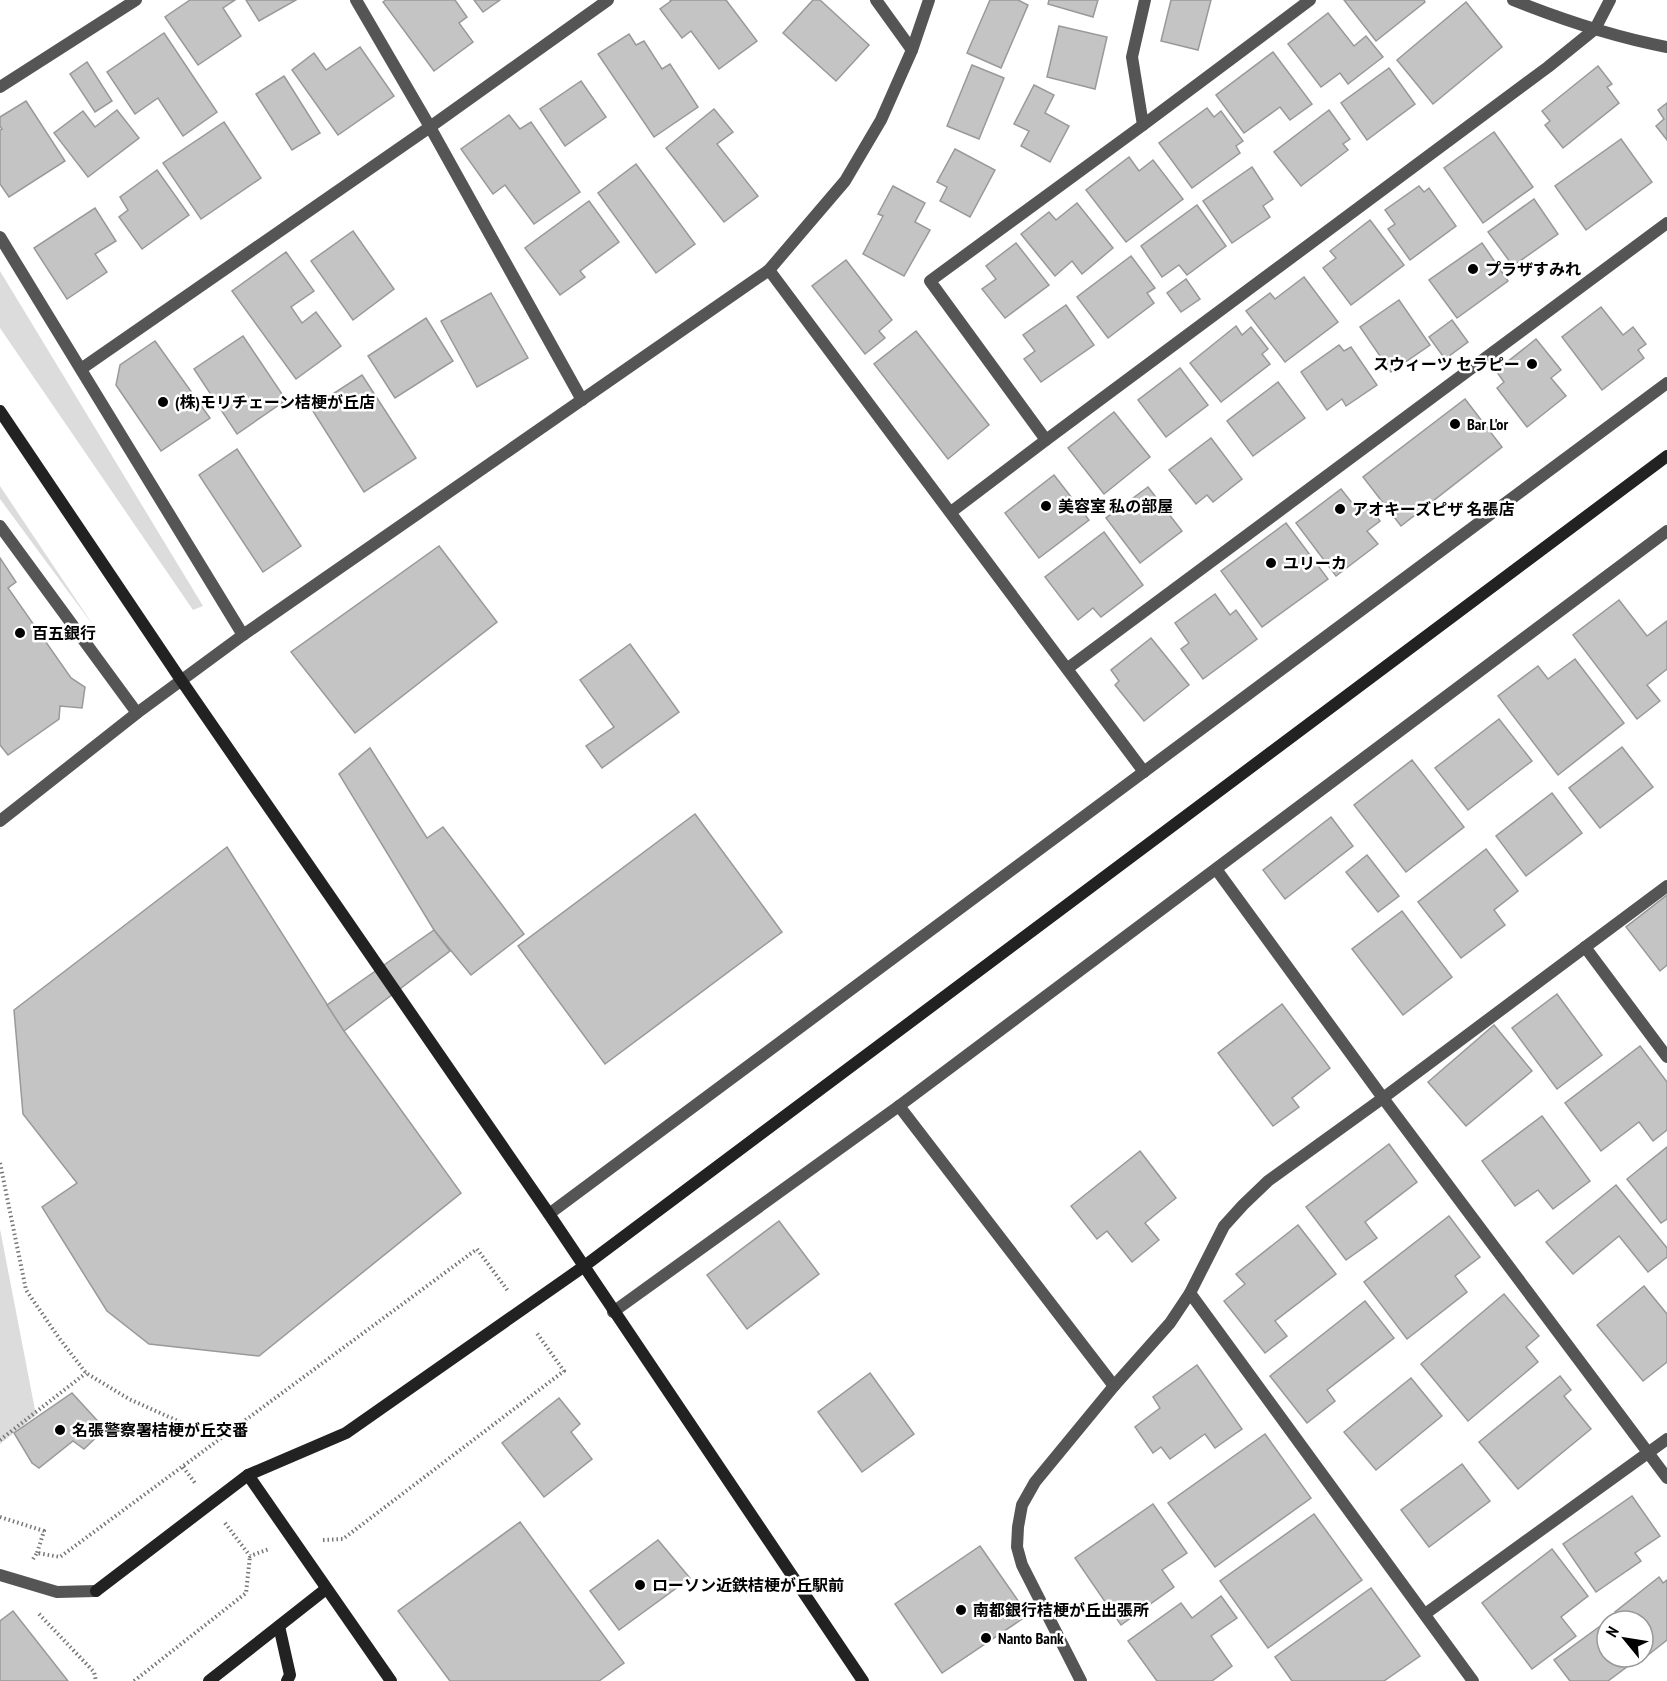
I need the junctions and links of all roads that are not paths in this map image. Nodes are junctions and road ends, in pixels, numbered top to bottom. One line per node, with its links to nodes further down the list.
1 (136, 0): 13 (street)
2 (356, 0): 15 (street)
3 (609, 0): 15 (street)
4 (876, 0): 12 (street)
5 (930, 0): 12 (street)
6 (1145, 0): 14 (street)
7 (1310, 0): 14 (street)
8 (1513, 0): 10 (street)
9 (1610, 0): 10 (street)
10 (1594, 29): 11 (street); 23 (street)
11 (1667, 47)
12 (912, 50): 18 (street)
13 (0, 87)
14 (1143, 125): 23 (street)
15 (430, 127): 19 (street); 21 (street)
16 (1667, 223): 29 (street)
17 (0, 237): 19 (street)
18 (769, 270): 21 (street); 25 (street)
19 (81, 369): 28 (street)
20 (1667, 383): 32 (street)
21 (582, 400): 28 (street)
22 (0, 411): 30 (street)
23 (1046, 440): 25 (street)
24 (1667, 456): 41 (street)
25 (951, 512): 29 (street)
26 (0, 526): 31 (street)
27 (1667, 531): 34 (street)
28 (243, 635): 30 (street)
29 (1068, 668): 32 (street)
30 (181, 680): 31 (street); 40 (street)
31 (137, 713): 33 (street)
32 (1144, 772): 40 (street)
33 (0, 821)
34 (1216, 869): 38 (street); 39 (street)
35 (1667, 886): 36 (street)
36 (1585, 947): 37 (street); 38 (street)
37 (1667, 1057)
38 (1383, 1098): 42 (street); 46 (street)
39 (899, 1106): 43 (street); 44 (street)
40 (549, 1214): 41 (street)
41 (583, 1267): 43 (street); 47 (street)
42 (1190, 1293): 44 (street); 51 (street)
43 (613, 1312): 56 (street)
44 (1114, 1386): 57 (street)
45 (1667, 1439): 46 (street)
46 (1648, 1453): 48 (street); 51 (street)
47 (248, 1475): 49 (street); 50 (street)
48 (1667, 1478)
49 (0, 1575)
50 (326, 1589): 52 (street); 55 (street)
51 (1425, 1614): 58 (street)
52 (279, 1626): 53 (street); 54 (street)
53 (209, 1681)
54 (287, 1681)
55 (391, 1681)
56 (863, 1681)
57 (1081, 1681)
58 (1473, 1681)

